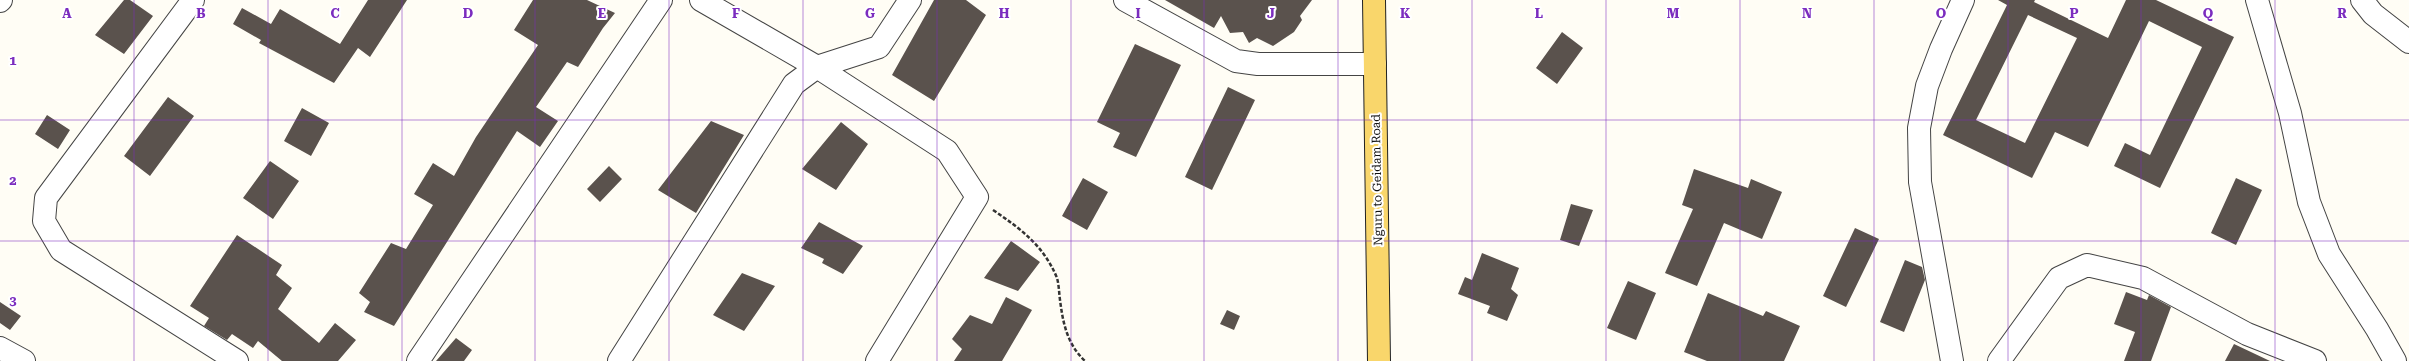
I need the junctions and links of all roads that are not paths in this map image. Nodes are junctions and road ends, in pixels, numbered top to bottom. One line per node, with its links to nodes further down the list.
1 (193, 0): 15 (street)
2 (660, 0): 16 (street)
3 (700, 0): 12 (street)
4 (910, 0): 12 (street)
5 (1125, 0): 11 (street)
6 (1374, 0): 11 (main road, Nguru to Geidam Road)
7 (1963, 0): 20 (street)
8 (2257, 0): 23 (street)
9 (2362, 0): 10 (street)
10 (2409, 42)
11 (1375, 64): 19 (main road, Nguru to Geidam Road)
12 (818, 67): 17 (street); 18 (street)
13 (0, 348): 14 (street)
14 (24, 361)
15 (237, 361)
16 (418, 361)
17 (619, 361)
18 (877, 361)
19 (1379, 361)
20 (1952, 361)
21 (1999, 361): 22 (street)
22 (2315, 361)
23 (2395, 361)

